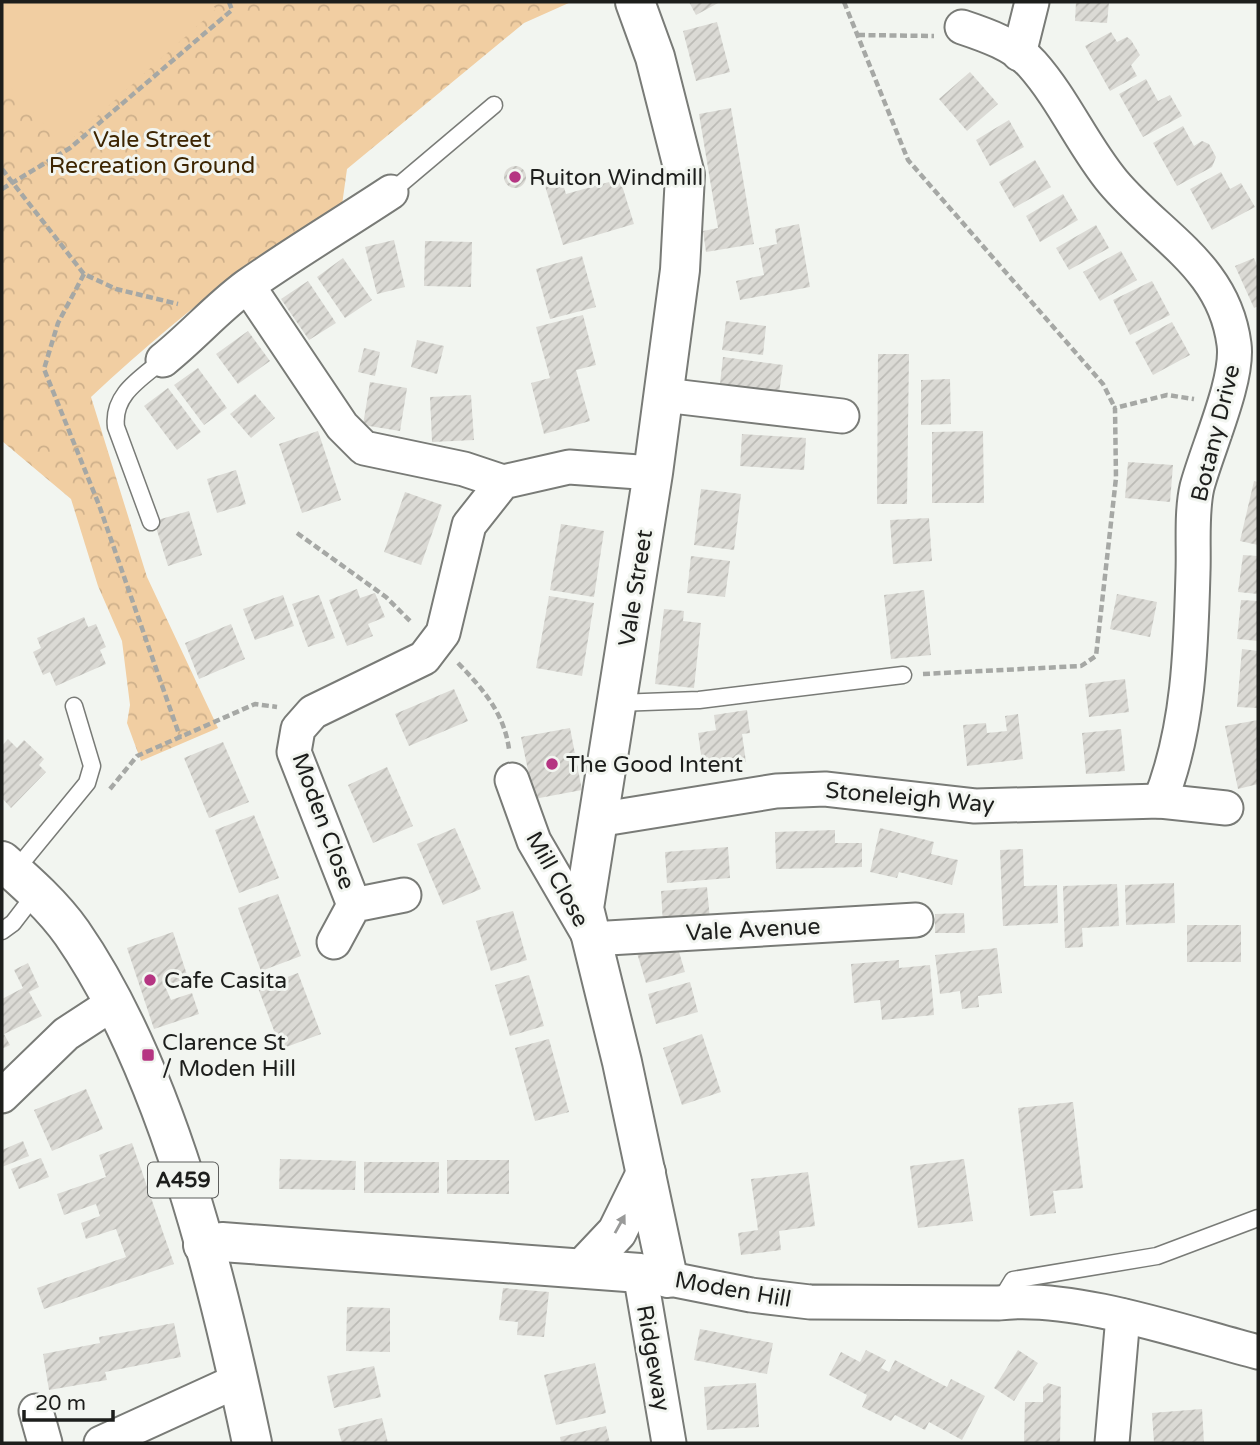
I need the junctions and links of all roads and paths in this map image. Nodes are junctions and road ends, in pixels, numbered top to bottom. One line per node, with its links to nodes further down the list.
1 (229, 2): 10 (path)
2 (635, 2): 18 (street, Vale Street)
3 (844, 2): 6 (path)
4 (1032, 2): 7 (street)
5 (967, 29): 6 (path); 7 (street, Botany Drive)
6 (858, 35): 20 (path)
7 (1019, 54): 17 (street, Botany Drive)
8 (494, 105): 12 (lane)
9 (2, 169): 10 (path)
10 (12, 183): 11 (path); 13 (path)
11 (2, 189)
12 (391, 192): 14 (street)
13 (83, 274): 15 (path); 29 (path)
14 (248, 286): 15 (street); 23 (street)
15 (217, 310): 16 (street)
16 (163, 360): 24 (lane)
17 (1247, 368): 19 (street, Botany Drive)
18 (664, 395): 21 (street); 22 (street, Vale Street)
19 (1223, 403): 20 (path); 32 (street, Botany Drive)
20 (1115, 408): 25 (path)
21 (842, 416)
22 (653, 473): 23 (street); 26 (street, Vale Street)
23 (503, 482): 28 (street)
24 (151, 522)
25 (903, 675): 26 (lane)
26 (617, 703): 34 (street, Vale Street)
27 (74, 706): 35 (lane)
28 (313, 712): 29 (path); 37 (street, Moden Close)
29 (180, 737): 31 (path)
30 (513, 779): 40 (street, Mill Close)
31 (107, 792)
32 (1160, 801): 33 (street, Stoneleigh Way); 34 (street, Stoneleigh Way)
33 (1226, 808)
34 (597, 820): 40 (street, Vale Street)
35 (18, 875): 39 (lane); 42 (street, A459)
36 (404, 895): 37 (street, Moden Close)
37 (354, 905): 41 (street, Moden Close)
38 (916, 920): 40 (street, Vale Avenue)
39 (2, 931)
40 (591, 939): 44 (street, Vale Street)
41 (334, 942)
42 (114, 1002): 43 (street); 46 (street, A459)
43 (2, 1096)
44 (646, 1173): 47 (street, one-way to 44); 48 (street, Vale Street)
45 (1258, 1218): 49 (lane)
46 (203, 1245): 47 (street, Moden Hill); 52 (street, A459)
47 (584, 1267): 48 (street, Moden Hill)
48 (654, 1275): 49 (street, Moden Hill); 57 (street, Ridgeway)
49 (999, 1303): 50 (street, Moden Hill)
50 (1123, 1316): 51 (street, Moden Hill); 58 (street)
51 (1258, 1352)
52 (239, 1380): 55 (street); 56 (street, A459)
53 (36, 1411): 54 (street)
54 (45, 1443)
55 (101, 1443)
56 (252, 1443)
57 (669, 1443)
58 (1112, 1443)

